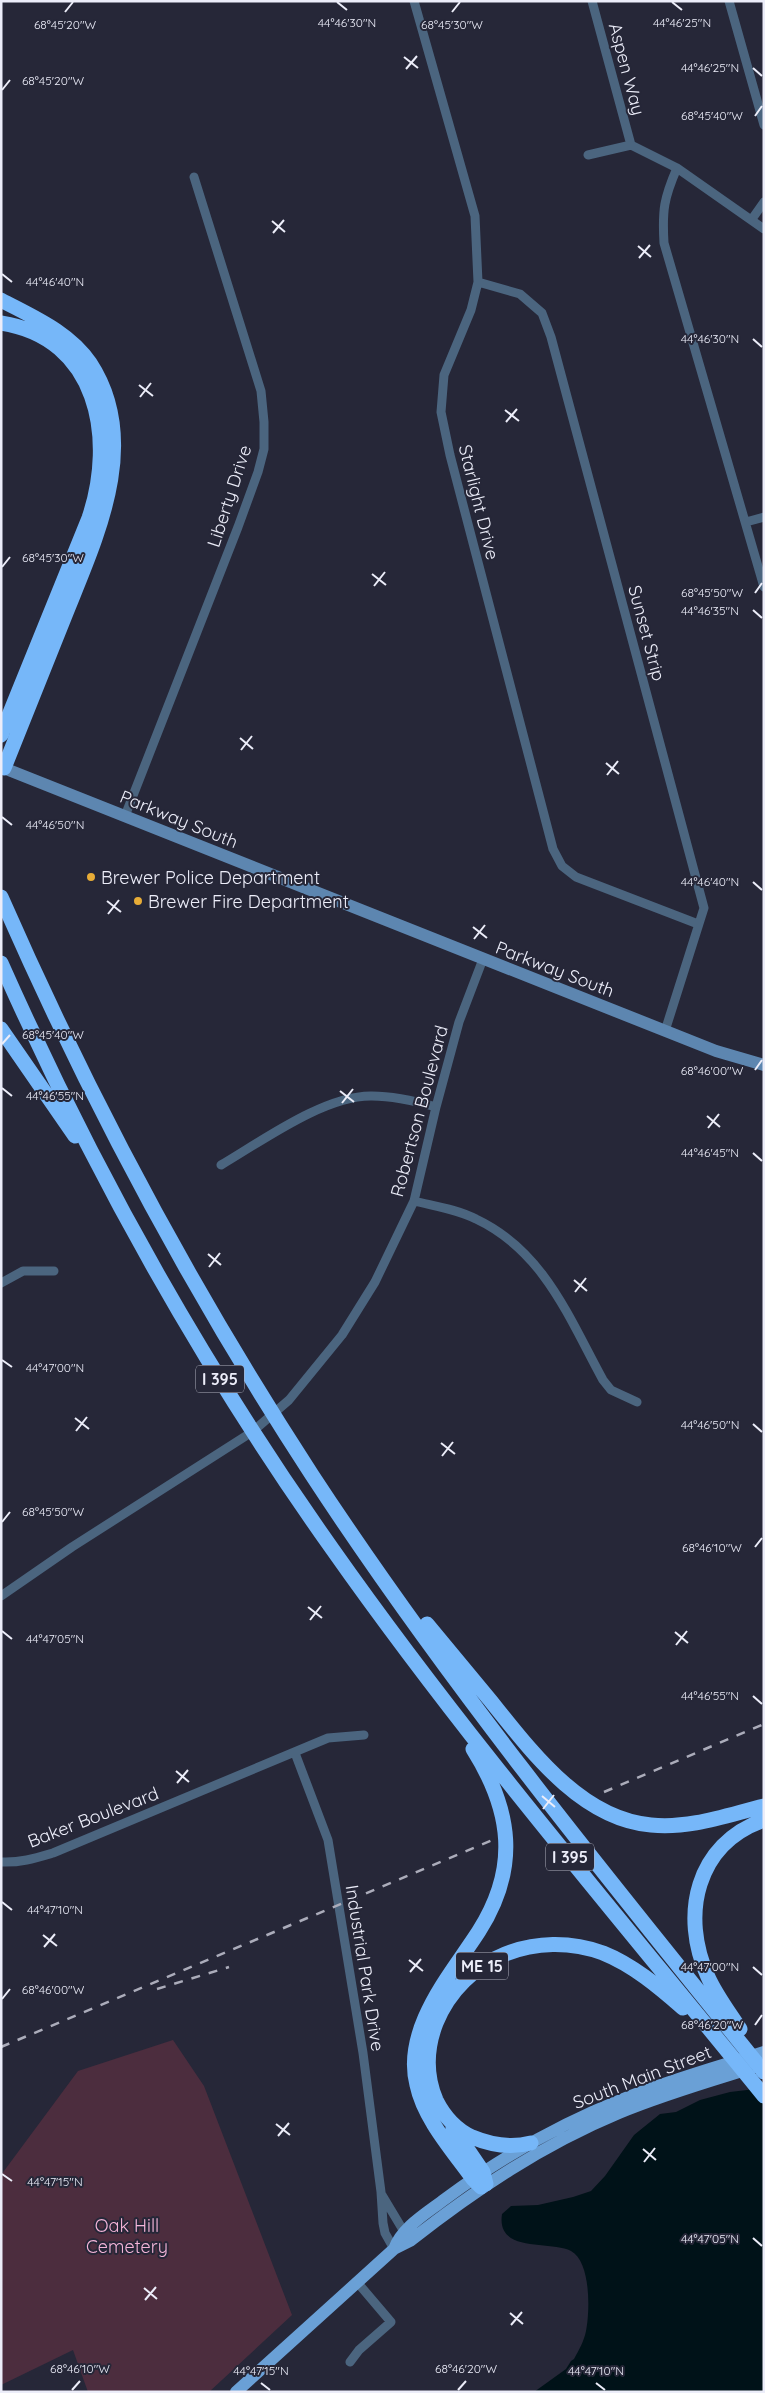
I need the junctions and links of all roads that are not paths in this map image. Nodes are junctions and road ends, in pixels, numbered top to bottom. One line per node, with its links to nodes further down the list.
1 (414, 1): 12 (street, Starlight Drive)
2 (592, 1): 5 (street, Aspen Way)
3 (729, 1): 4 (street)
4 (764, 124)
5 (631, 145): 6 (street); 7 (street)
6 (588, 155)
7 (678, 168): 10 (street); 16 (street)
8 (194, 177): 20 (street, Liberty Drive)
9 (764, 202): 10 (street)
10 (752, 220): 11 (street)
11 (764, 229)
12 (478, 282): 22 (street, Sunset Strip); 22 (street, Starlight Drive)
13 (1, 300): 19 (highway)
14 (1, 323): 18 (highway)
15 (764, 517): 16 (street)
16 (746, 522): 17 (street)
17 (764, 587)
18 (1, 735)
19 (3, 768): 20 (main road, Parkway South)
20 (125, 816): 23 (main road, Parkway South)
21 (1, 897): 35 (highway, I 395)
22 (698, 924): 26 (street, Sunset Strip)
23 (483, 959): 26 (main road, Parkway South); 28 (street, Robertson Boulevard)
24 (1, 963): 31 (highway, I 395)
25 (1, 1029): 31 (highway)
26 (666, 1031): 27 (main road, Parkway South)
27 (764, 1065)
28 (436, 1107): 29 (street); 30 (street, Robertson Boulevard)
29 (221, 1165)
30 (414, 1201): 34 (street); 36 (street, Robertson Boulevard)
31 (151, 1261): 37 (highway, I 395)
32 (54, 1271): 33 (street)
33 (1, 1283)
34 (637, 1402)
35 (348, 1528): 40 (highway); 43 (highway, I 395)
36 (1, 1596)
37 (426, 1677): 44 (highway, I 395); 51 (highway)
38 (364, 1735): 39 (street, Baker Boulevard)
39 (295, 1754): 42 (street, Baker Boulevard); 52 (street, Industrial Park Drive)
40 (764, 1806)
41 (764, 1820): 43 (highway)
42 (1, 1862)
43 (730, 2023): 46 (highway); 47 (highway, I 395)
44 (715, 2036): 48 (highway, I 395); 49 (highway, ME 15)
45 (764, 2052): 50 (main road, South Main Street / ME 15)
46 (764, 2064): 51 (main road, South Main Street)
47 (764, 2072)
48 (764, 2096)
49 (445, 2116): 50 (highway, ME 15); 51 (highway)
50 (531, 2143): 51 (main road, South Main Street)
51 (481, 2181): 53 (main road, South Main Street)
52 (381, 2192): 53 (street, Industrial Park Drive); 54 (street, Industrial Park Drive)
53 (407, 2237): 54 (main road, South Main Street)
54 (394, 2249): 55 (main road, South Main Street)
55 (357, 2282): 56 (street); 57 (main road, South Main Street)
56 (350, 2362)
57 (236, 2392)

